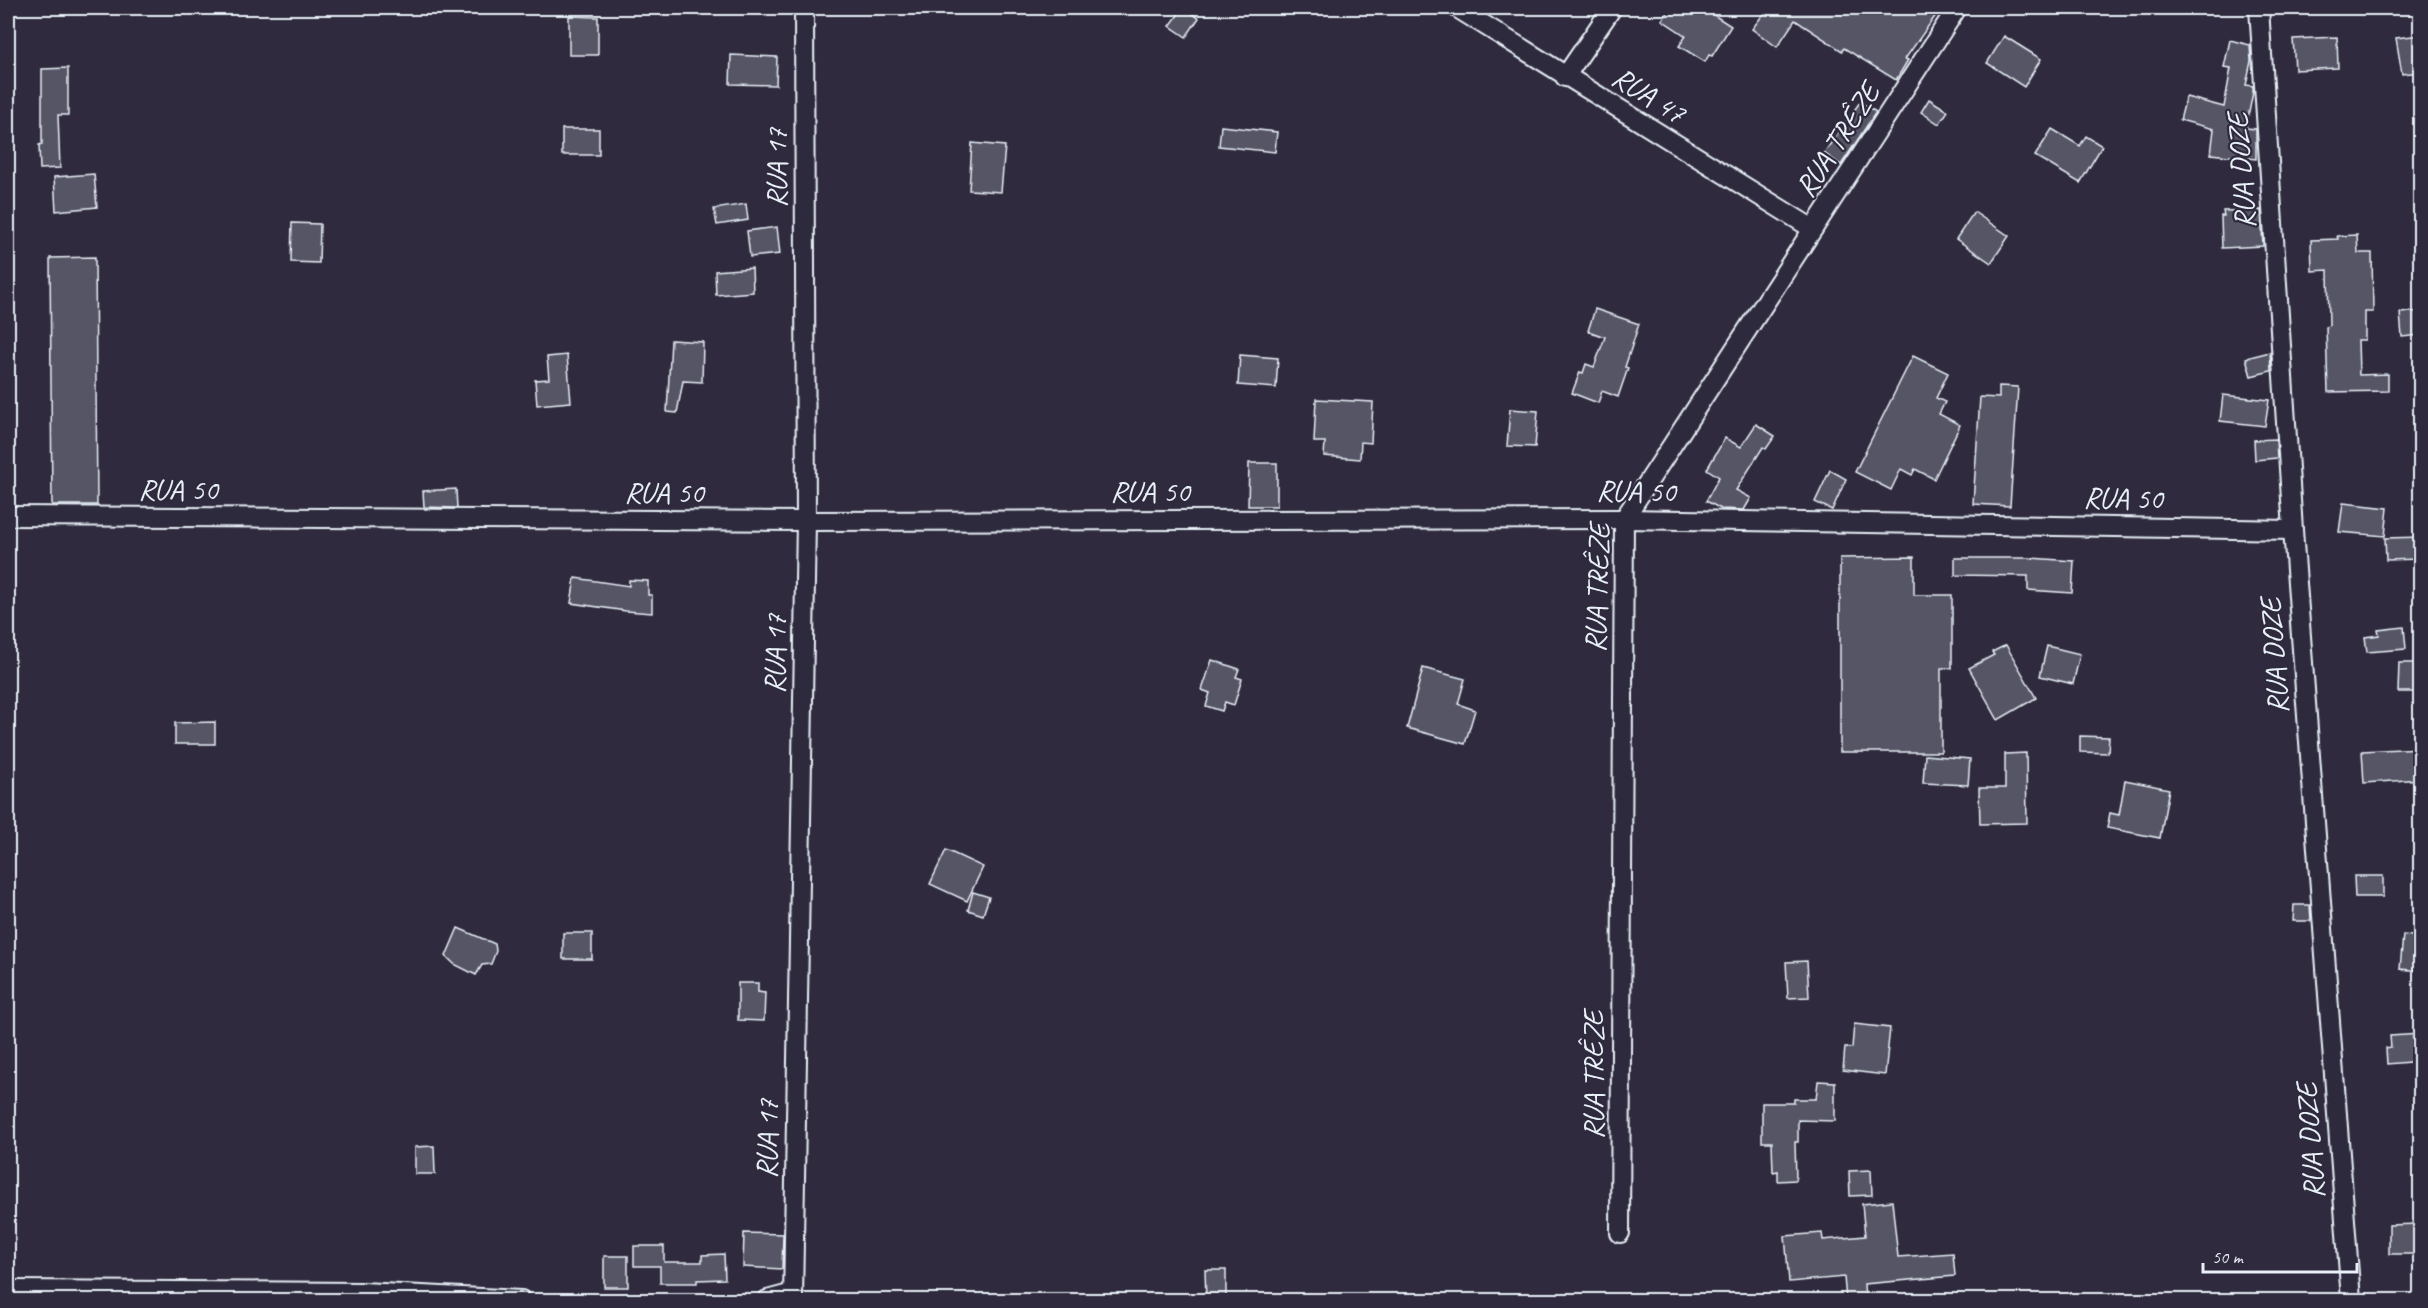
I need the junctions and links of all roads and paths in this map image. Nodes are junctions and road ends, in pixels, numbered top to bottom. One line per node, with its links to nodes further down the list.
1 (804, 8): 10 (street, RUA 17)
2 (1457, 8): 6 (street, RUA 47)
3 (1612, 8): 6 (street)
4 (1957, 8): 7 (street, RUA TRÊZE)
5 (2259, 8): 11 (street, RUA DOZE)
6 (1565, 77): 7 (street, RUA 47)
7 (1813, 229): 9 (street, RUA TRÊZE)
8 (8, 516): 10 (street, RUA 50)
9 (1624, 519): 10 (street, RUA 50); 11 (street, RUA 50); 12 (street, RUA TRÊZE)
10 (806, 521): 14 (street, RUA 17)
11 (2293, 530): 17 (street, RUA DOZE)
12 (1620, 1233)
13 (8, 1290): 15 (street)
14 (793, 1297): 16 (street)
15 (521, 1300)
16 (767, 1300)
17 (2351, 1300)

